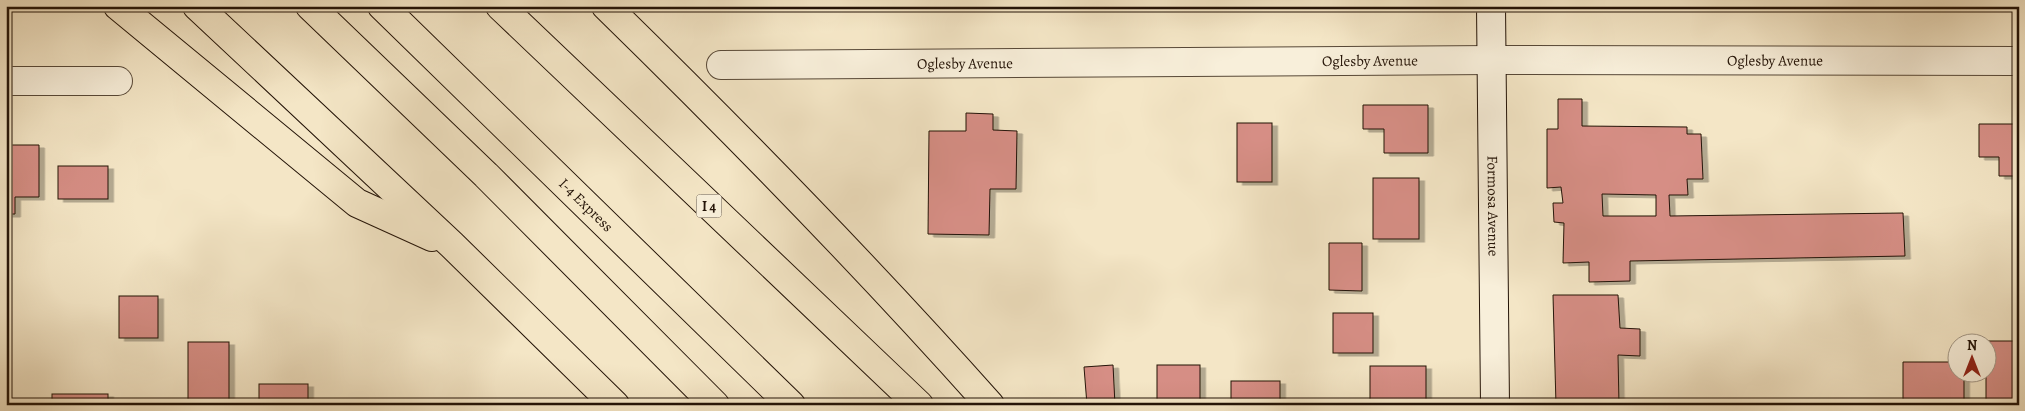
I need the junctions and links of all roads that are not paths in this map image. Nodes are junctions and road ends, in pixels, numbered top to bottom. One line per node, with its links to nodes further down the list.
1 (118, 6): 13 (highway)
2 (198, 6): 13 (highway)
3 (310, 6): 15 (highway)
4 (382, 6): 16 (highway, I-4 Express)
5 (500, 6): 17 (highway, I 4)
6 (606, 6): 18 (highway)
7 (1491, 6): 8 (street, Formosa Avenue)
8 (1492, 60): 9 (street, Oglesby Avenue); 10 (street, Oglesby Avenue); 19 (street, Formosa Avenue)
9 (2019, 61)
10 (721, 65)
11 (6, 81): 12 (street)
12 (118, 81)
13 (452, 245): 14 (highway)
14 (615, 405)
15 (715, 405)
16 (791, 405)
17 (919, 405)
18 (990, 405)
19 (1495, 405)

